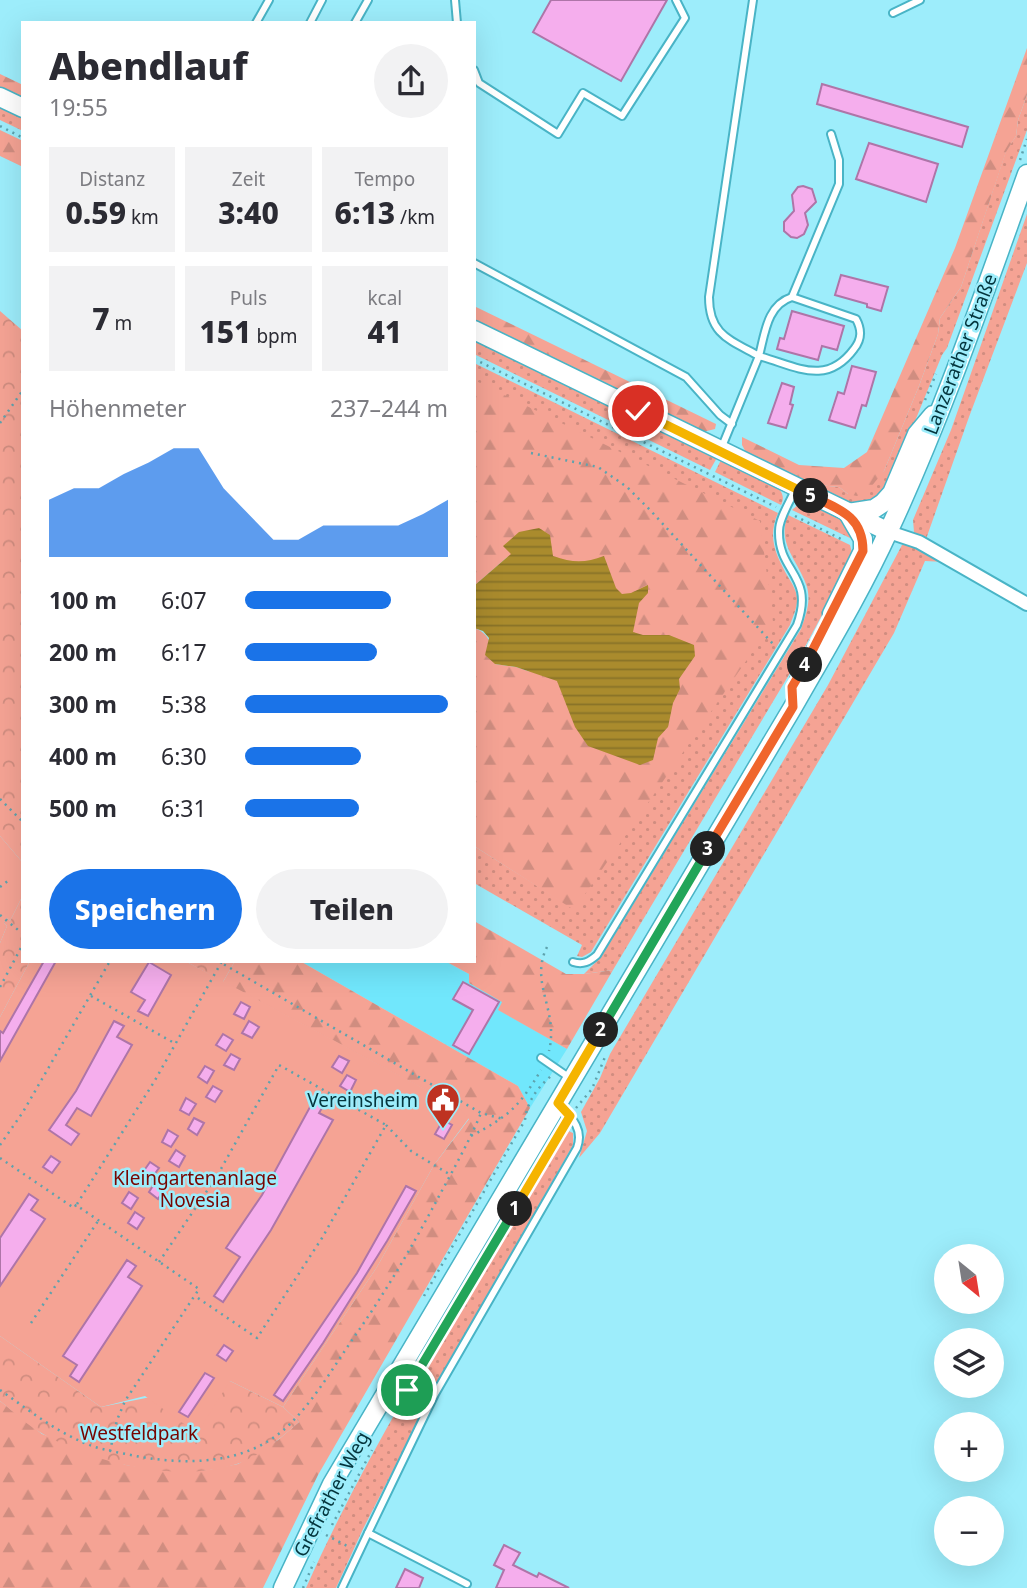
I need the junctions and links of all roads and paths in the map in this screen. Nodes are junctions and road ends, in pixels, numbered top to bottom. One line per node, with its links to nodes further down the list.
1 (269, 0): 9 (lane)
2 (322, 0): 10 (lane)
3 (368, 0): 11 (lane)
4 (455, 0): 12 (lane)
5 (676, 0): 13 (lane)
6 (753, 0): 24 (lane)
7 (920, 0): 8 (lane)
8 (893, 13)
9 (257, 21)
10 (311, 21)
11 (356, 21)
12 (457, 21)
13 (476, 76)
14 (0, 97): 15 (main road)
15 (21, 107)
16 (0, 127): 18 (path)
17 (831, 134): 22 (lane)
18 (21, 137)
19 (1027, 139): 20 (path)
20 (1023, 169): 28 (main road, Lanzerather Straße)
21 (476, 264): 30 (lane)
22 (792, 297): 24 (lane); 24 (lane)
23 (476, 331): 31 (main road)
24 (759, 356): 30 (lane)
25 (476, 360): 34 (path)
26 (939, 367): 28 (path)
27 (21, 393): 29 (path)
28 (933, 403): 35 (main road); 36 (main road, Lanzerather Straße)
29 (0, 423)
30 (732, 424): 31 (lane)
31 (720, 451): 33 (main road)
32 (531, 453): 38 (path)
33 (796, 488): 34 (lane); 35 (main road)
34 (786, 511): 35 (path); 38 (lane)
35 (852, 520): 36 (main road); 39 (main road)
36 (889, 532): 37 (street); 39 (main road, Grefrather Weg)
37 (1027, 604)
38 (781, 651): 48 (lane)
39 (793, 707): 57 (main road, Grefrather Weg)
40 (0, 799): 41 (path)
41 (21, 820)
42 (9, 880): 43 (path)
43 (0, 887)
44 (0, 915): 45 (path)
45 (21, 932)
46 (547, 947): 56 (path)
47 (21, 948): 52 (path)
48 (573, 962)
49 (109, 963): 53 (path)
50 (220, 963): 54 (path)
51 (224, 963): 59 (path)
52 (0, 987)
53 (90, 996): 54 (path); 63 (path)
54 (176, 1044): 66 (path)
55 (605, 1056): 58 (path)
56 (544, 1060): 57 (lane); 60 (path)
57 (572, 1079): 58 (main road, Grefrather Weg)
58 (564, 1109): 74 (lane); 78 (main road, Grefrather Weg)
59 (481, 1113): 60 (path); 62 (path)
60 (503, 1119): 62 (path)
61 (386, 1125): 65 (path); 68 (path); 69 (path)
62 (471, 1136): 65 (path)
63 (0, 1145)
64 (0, 1158): 66 (path)
65 (450, 1175): 73 (path)
66 (76, 1205): 67 (path)
67 (99, 1221): 68 (path); 70 (path)
68 (159, 1262): 69 (path)
69 (194, 1296): 73 (path)
70 (31, 1323)
71 (0, 1390): 73 (path)
72 (375, 1445): 75 (path)
73 (110, 1451)
74 (368, 1532): 75 (lane); 77 (lane)
75 (359, 1552): 80 (lane)
76 (317, 1556): 79 (path)
77 (467, 1584)
78 (283, 1588)
79 (303, 1588)
80 (342, 1588)

